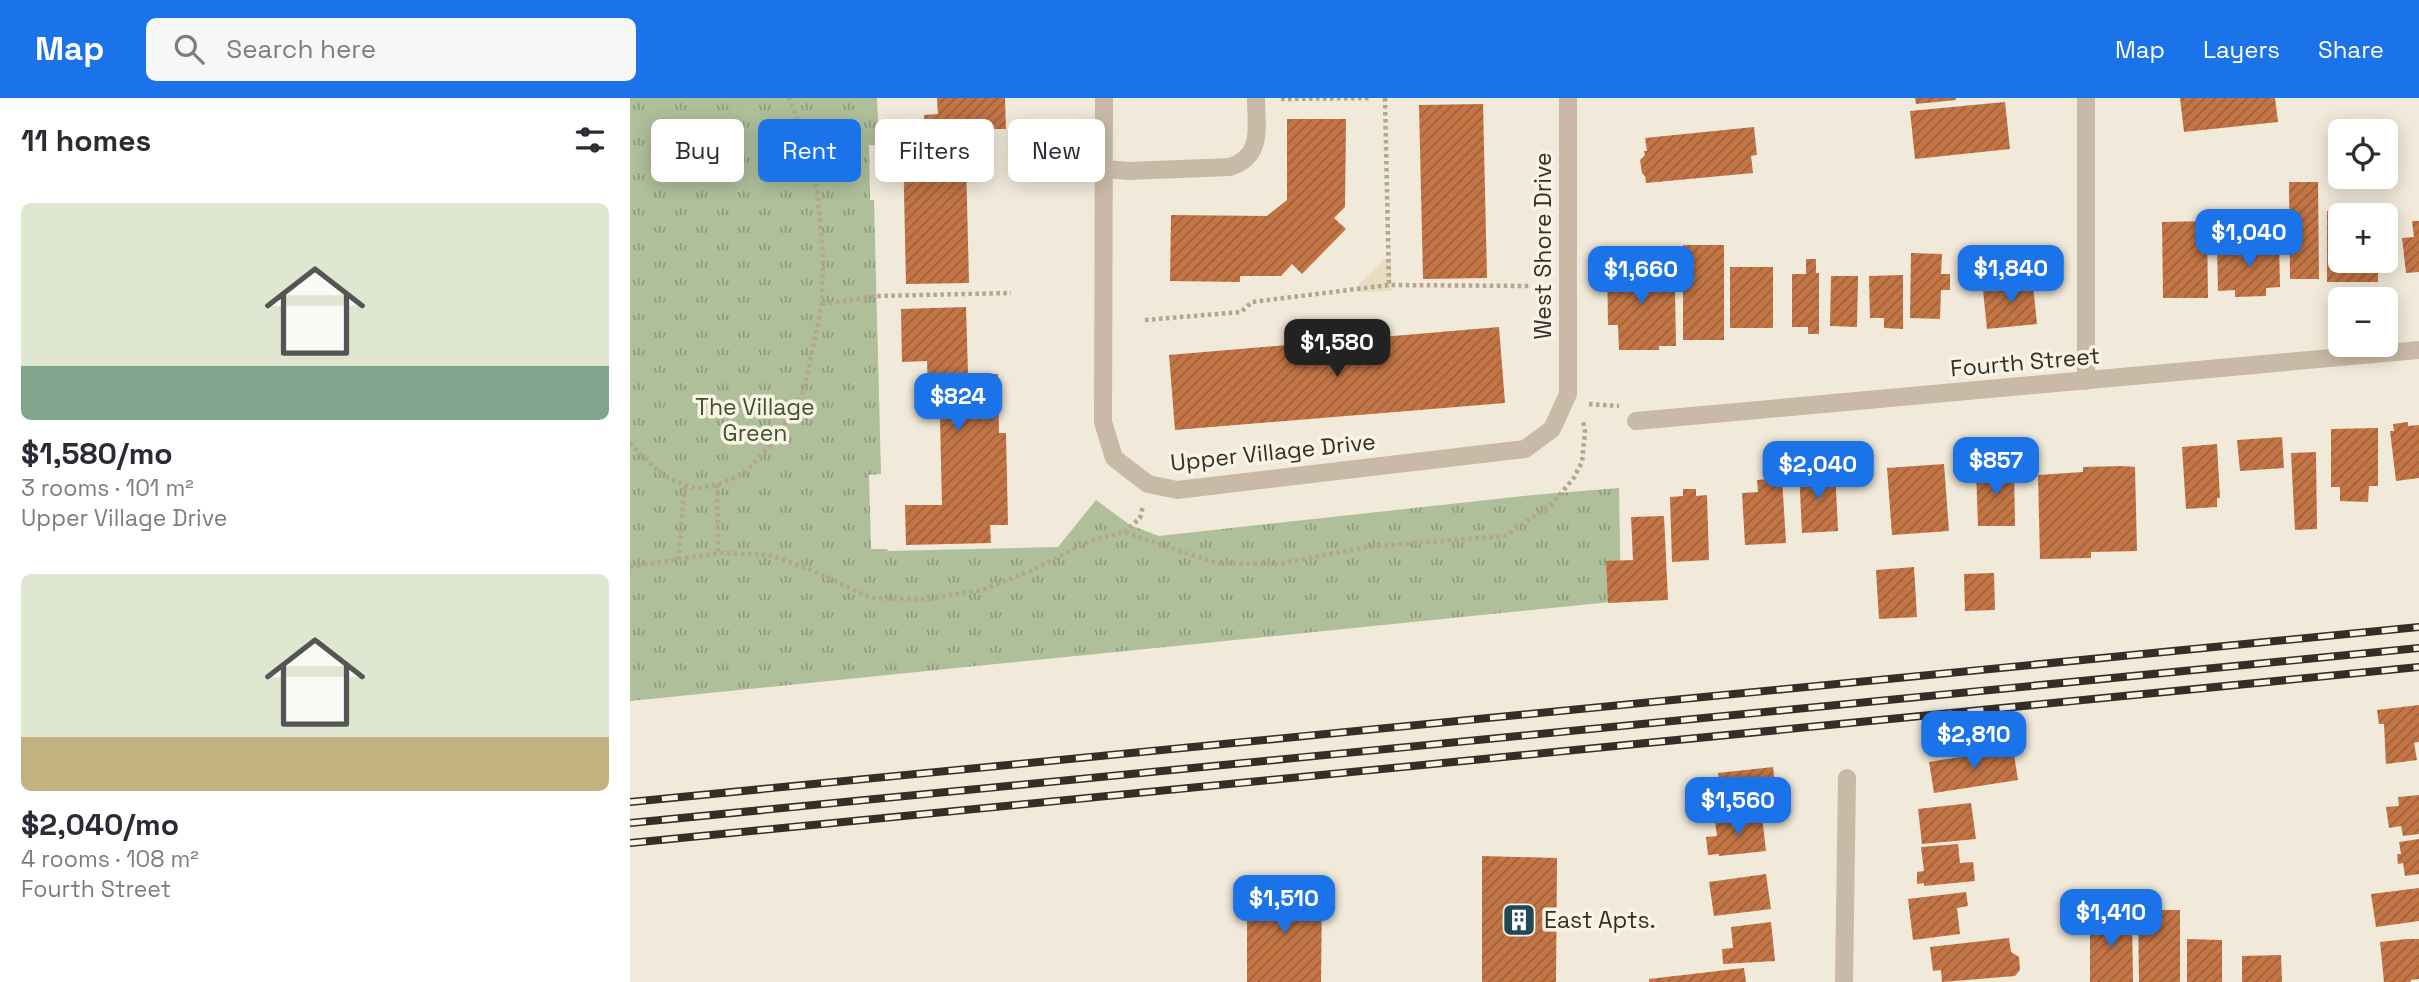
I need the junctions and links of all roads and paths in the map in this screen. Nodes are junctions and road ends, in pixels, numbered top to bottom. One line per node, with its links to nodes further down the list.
1 (789, 98): 14 (path)
2 (1104, 98): 8 (street, Upper Village Drive)
3 (1372, 98): 7 (path)
4 (1385, 98): 11 (path)
5 (1568, 98): 18 (street, West Shore Drive)
6 (2086, 98): 17 (street)
7 (1256, 99): 9 (street)
8 (1104, 119)
9 (1105, 169)
10 (1105, 182): 18 (street, Upper Village Drive)
11 (1389, 285): 12 (path); 15 (path)
12 (1530, 286)
13 (1011, 293): 14 (path)
14 (822, 304): 23 (path)
15 (1144, 320)
16 (2419, 350): 17 (street, Fourth Street)
17 (2085, 381): 20 (street, Fourth Street)
18 (1568, 394)
19 (1582, 413): 24 (path)
20 (1636, 421)
21 (630, 443): 22 (path)
22 (685, 484): 23 (path); 25 (path)
23 (717, 485): 24 (path)
24 (718, 553): 25 (path)
25 (678, 560): 26 (path)
26 (630, 567)
27 (1847, 778): 28 (street)
28 (1844, 982)

